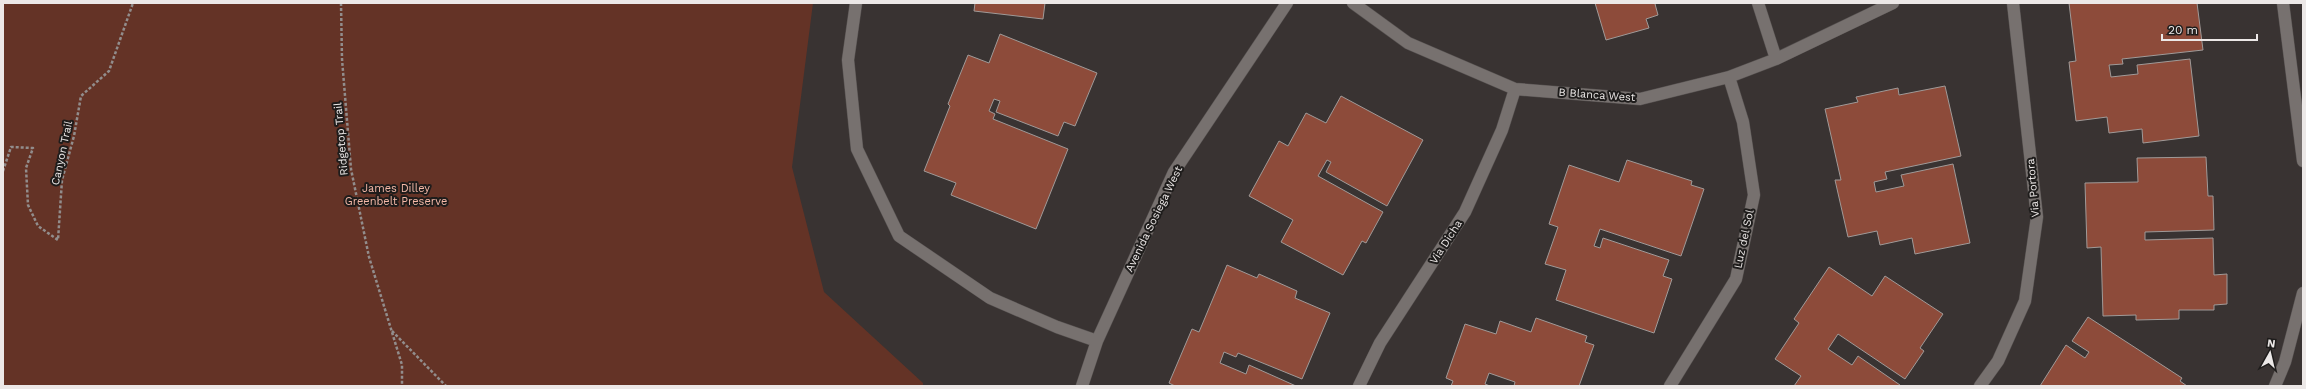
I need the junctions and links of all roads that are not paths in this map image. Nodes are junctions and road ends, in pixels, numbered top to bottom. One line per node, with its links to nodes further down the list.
1 (856, 3): 13 (street)
2 (1286, 3): 13 (street, Avenida Sosiega West)
3 (1353, 3): 10 (street, B Blanca West)
4 (1758, 3): 8 (street)
5 (1893, 3): 8 (street, B Blanca West)
6 (2012, 3): 17 (street, Via Portora)
7 (2283, 3): 11 (street)
8 (1776, 59): 9 (street, B Blanca West)
9 (1729, 77): 10 (street, B Blanca West); 16 (street, Luz del Sol)
10 (1515, 89): 15 (street, Via Dicha)
11 (2303, 161)
12 (2303, 293): 18 (street)
13 (1097, 341): 14 (street, Avenida Sosiega West)
14 (1082, 386)
15 (1359, 386)
16 (1670, 386)
17 (1980, 386)
18 (2275, 386)

